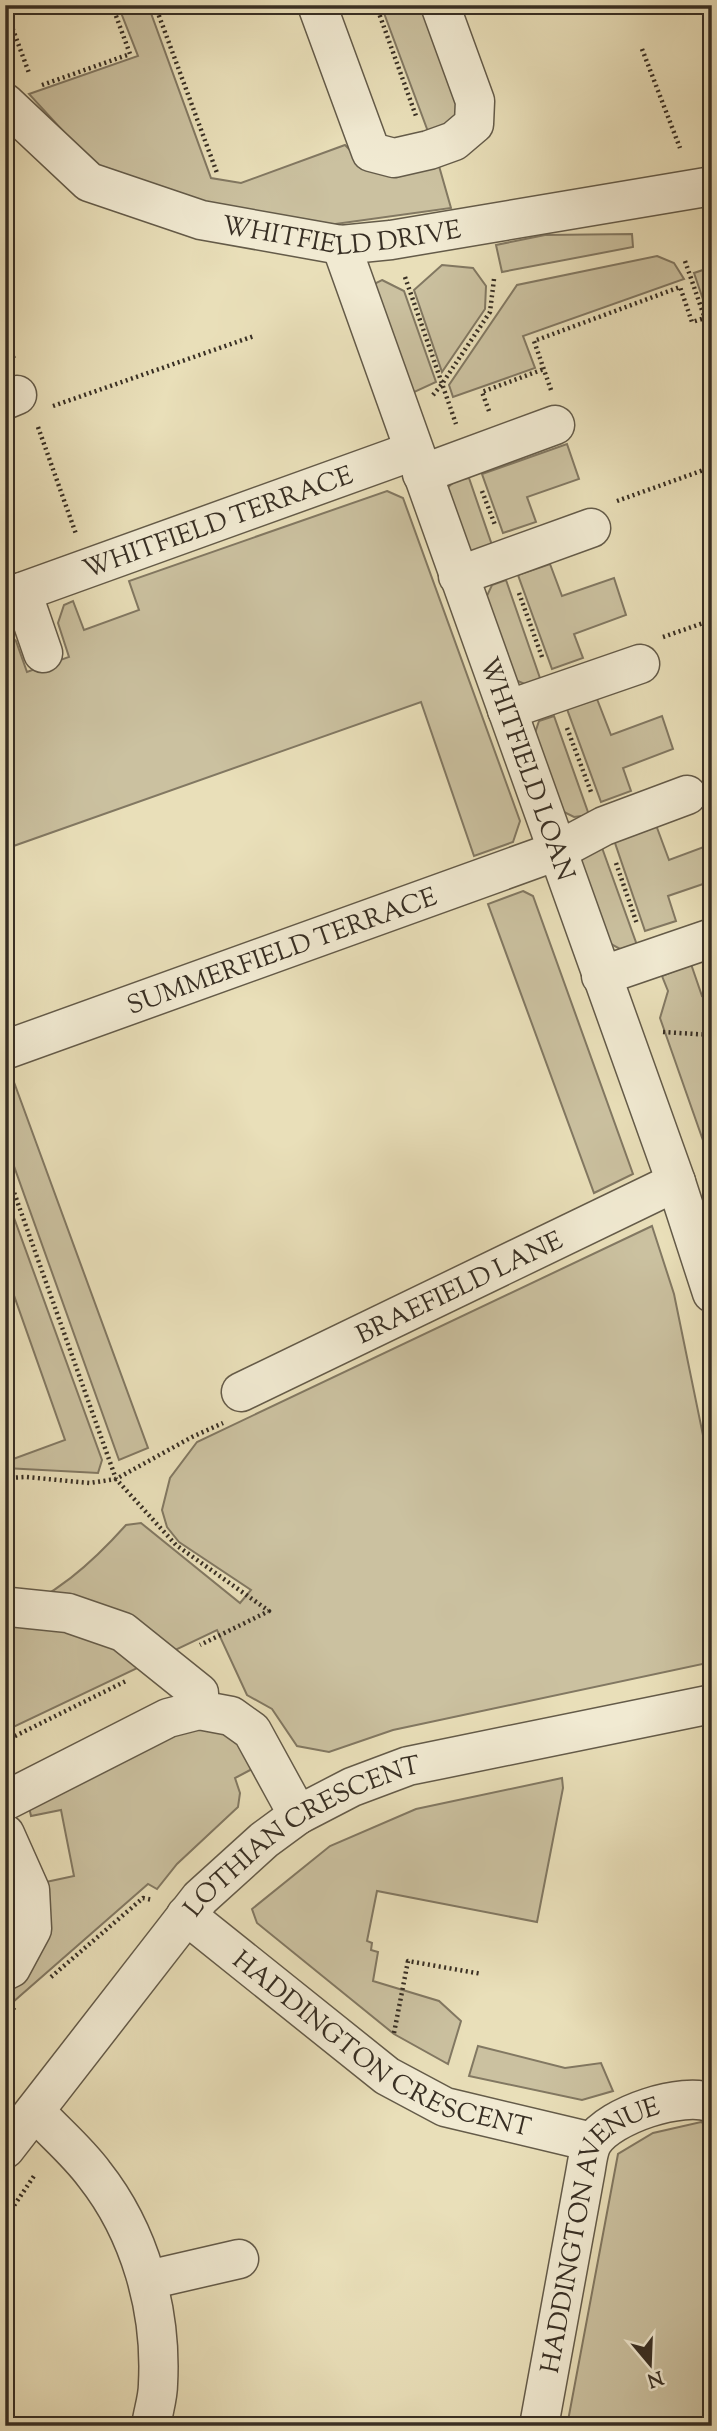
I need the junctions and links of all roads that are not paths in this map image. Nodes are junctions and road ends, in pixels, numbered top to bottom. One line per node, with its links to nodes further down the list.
1 (317, 5): 2 (street)
2 (440, 5)
3 (23, 89): 5 (street, WHITFIELD DRIVE)
4 (712, 186): 5 (street, WHITFIELD DRIVE)
5 (341, 245): 7 (street, WHITFIELD LOAN)
6 (555, 425): 7 (street, WHITFIELD TERRACE)
7 (417, 462): 9 (street, WHITFIELD LOAN); 10 (street, WHITFIELD TERRACE)
8 (591, 528): 9 (street)
9 (458, 576): 13 (street, WHITFIELD LOAN)
10 (14, 595): 11 (street, WHITFIELD TERRACE)
11 (43, 653)
12 (640, 664): 13 (street)
13 (507, 710): 15 (street, WHITFIELD LOAN)
14 (687, 795): 15 (street, SUMMERFIELD TERRACE)
15 (557, 851): 17 (street, WHITFIELD LOAN); 18 (street, SUMMERFIELD TERRACE)
16 (712, 938): 17 (street)
17 (601, 976): 19 (street, WHITFIELD LOAN)
18 (5, 1050)
19 (676, 1182): 20 (street, WHITFIELD LOAN); 21 (street, BRAEFIELD LANE)
20 (712, 1293)
21 (234, 1407)
22 (5, 1609): 24 (street)
23 (712, 1704): 26 (street, LOTHIAN CRESCENT)
24 (199, 1710): 25 (street); 26 (street)
25 (5, 1801)
26 (298, 1815): 28 (street, LOTHIAN CRESCENT)
27 (5, 1835): 29 (street)
28 (169, 1908): 31 (street, LOTHIAN CRESCENT); 32 (street, HADDINGTON CRESCENT)
29 (11, 1989)
30 (712, 2103): 32 (street, HADDINGTON AVENUE)
31 (35, 2111): 33 (street, LOTHIAN CRESCENT); 35 (street)
32 (592, 2142): 37 (street, HADDINGTON AVENUE)
33 (5, 2149)
34 (239, 2259): 35 (street)
35 (148, 2280): 36 (street)
36 (151, 2426)
37 (539, 2426)

